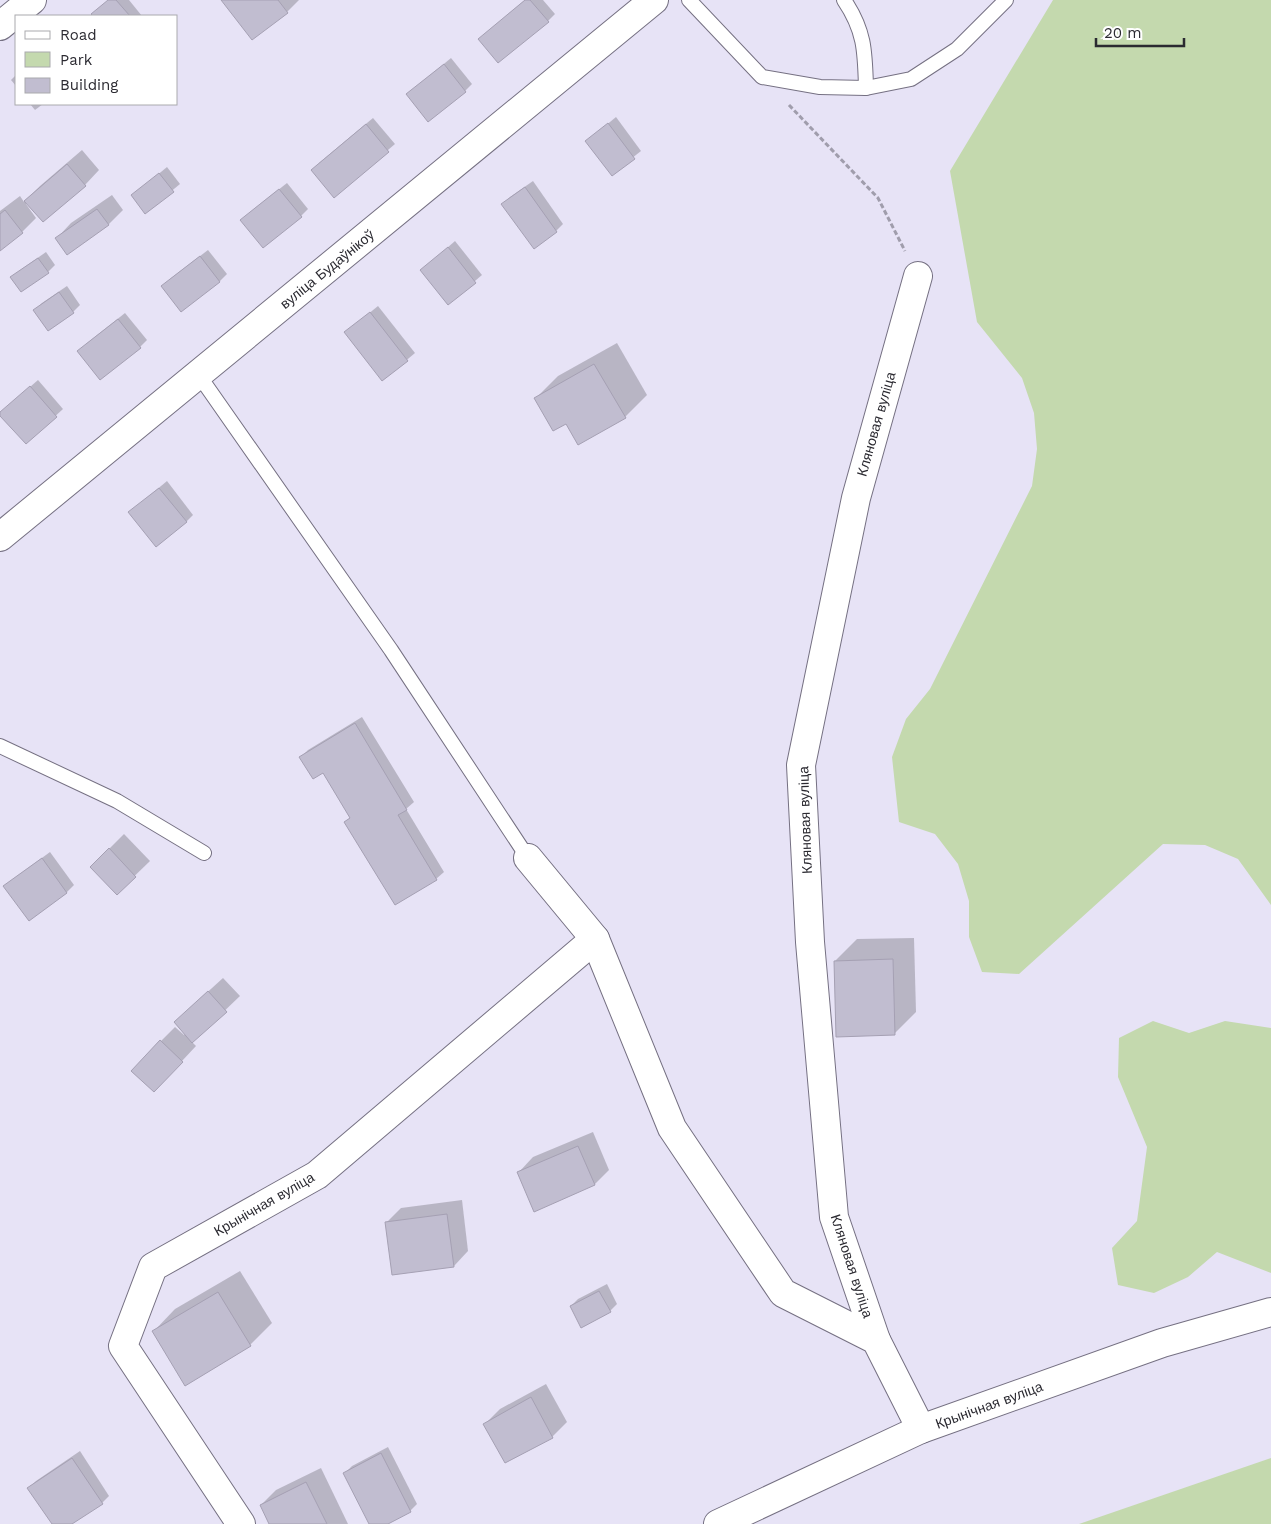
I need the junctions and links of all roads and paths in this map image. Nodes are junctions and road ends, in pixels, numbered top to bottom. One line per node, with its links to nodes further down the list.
1 (32, 0): 6 (street)
2 (654, 0): 10 (street, вуліца Будаўнікоў)
3 (689, 0): 7 (lane)
4 (844, 0): 8 (lane)
5 (1006, 0): 8 (lane)
6 (0, 26)
7 (762, 77): 8 (lane); 9 (path)
8 (866, 88)
9 (918, 276): 17 (street, Кляновая вуліца)
10 (198, 374): 11 (street, вуліца Будаўнікоў); 14 (lane)
11 (0, 537)
12 (0, 746): 13 (lane)
13 (204, 853)
14 (528, 858): 15 (street)
15 (595, 939): 17 (street); 19 (street, Крынічная вуліца)
16 (1271, 1312): 18 (street, Крынічная вуліца)
17 (876, 1340): 18 (street, Кляновая вуліца)
18 (922, 1429): 20 (street, Крынічная вуліца)
19 (241, 1524)
20 (718, 1524)

